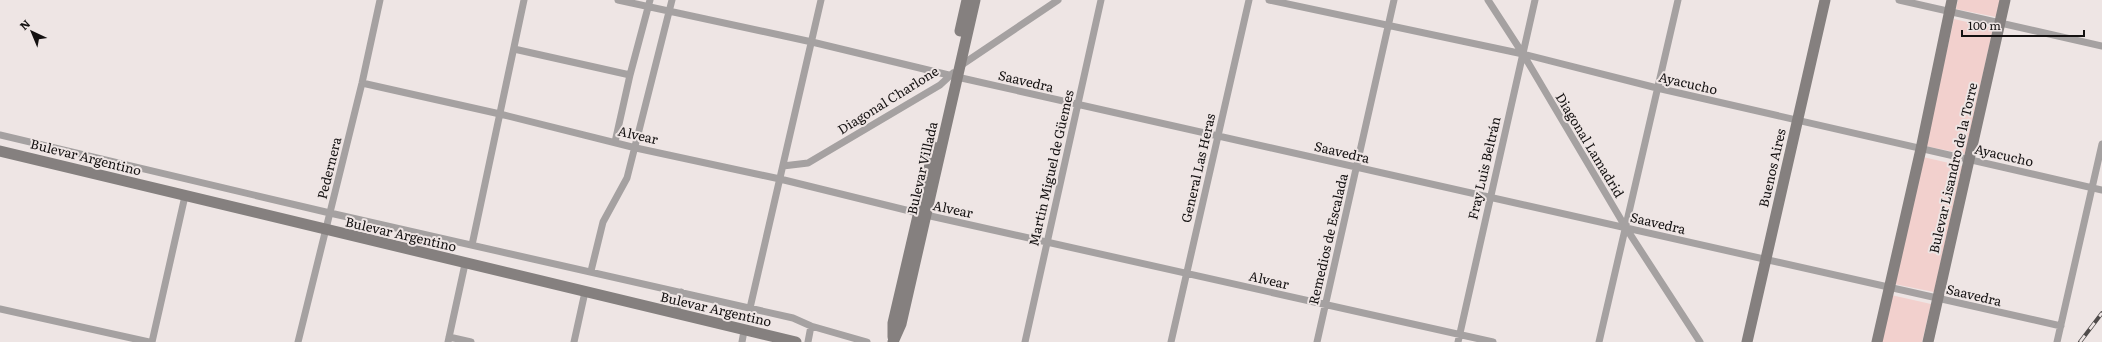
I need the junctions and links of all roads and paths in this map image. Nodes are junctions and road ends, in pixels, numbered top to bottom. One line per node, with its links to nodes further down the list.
1 (380, 0): 32 (street, Pedernera)
2 (524, 0): 27 (street)
3 (618, 0): 20 (street, Saavedra)
4 (672, 0): 21 (street)
5 (821, 0): 25 (street)
6 (967, 0): 31 (main road, Bulevar Villada)
7 (975, 0): 29 (main road, Bulevar Villada)
8 (1058, 0): 29 (street)
9 (1101, 0): 34 (street, Martin Miguel de Güemes)
10 (1249, 0): 38 (street, General Las Heras)
11 (1269, 0): 24 (street, Ayacucho)
12 (1394, 0): 24 (street, Remedios de Escalada)
13 (1488, 0): 28 (street, Diagonal Lamadrid)
14 (1535, 0): 28 (street, Fray Luis Beltrán)
15 (1678, 0): 33 (street)
16 (1824, 0): 36 (main road, Buenos Aires)
17 (1899, 0): 22 (street)
18 (1952, 0): 22 (main road)
19 (2005, 0): 23 (main road, Bulevar Lisandro de la Torre)
20 (649, 3): 21 (street, Saavedra); 30 (street)
21 (669, 10): 25 (street, Saavedra); 41 (street)
22 (1949, 12): 23 (street); 42 (main road)
23 (1999, 24): 26 (street); 44 (main road, Bulevar Lisandro de la Torre)
24 (1389, 26): 28 (street, Ayacucho); 46 (street, Remedios de Escalada)
25 (812, 42): 31 (street, Saavedra); 45 (street)
26 (2102, 46)
27 (514, 49): 30 (street); 35 (street)
28 (1523, 54): 33 (street, Ayacucho); 51 (street, Fray Luis Beltrán); 54 (street, Diagonal Lamadrid)
29 (960, 66): 31 (main road, Bulevar Villada)
30 (630, 75): 39 (street)
31 (954, 77): 34 (street, Saavedra); 45 (street, Diagonal Charlone); 53 (main road, Bulevar Villada)
32 (362, 83): 35 (street, Alvear); 52 (street, Pedernera)
33 (1658, 88): 36 (street, Ayacucho); 54 (street)
34 (1078, 105): 38 (street, Saavedra); 56 (street, Martin Miguel de Güemes)
35 (500, 114): 39 (street, Alvear); 57 (street)
36 (1797, 120): 42 (street, Ayacucho); 58 (main road, Buenos Aires)
37 (0, 135): 52 (street)
38 (1218, 136): 46 (street, Saavedra); 61 (street, General Las Heras)
39 (615, 142): 41 (street, Alvear)
40 (2102, 144): 48 (street)
41 (636, 148): 47 (street, Alvear); 60 (street)
42 (1921, 149): 44 (street, Ayacucho); 62 (main road)
43 (0, 151): 50 (main road, Bulevar Argentino)
44 (1970, 159): 48 (street, Ayacucho); 65 (main road, Bulevar Lisandro de la Torre)
45 (783, 166): 47 (street)
46 (1356, 168): 51 (street, Saavedra); 66 (street, Remedios de Escalada)
47 (780, 178): 53 (street, Alvear); 67 (street)
48 (2093, 188): 49 (street, Ayacucho); 71 (street)
49 (2102, 190)
50 (185, 196): 55 (main road, Bulevar Argentino); 76 (street)
51 (1490, 198): 54 (street, Saavedra); 73 (street, Fray Luis Beltrán)
52 (330, 213): 55 (street, Pedernera); 57 (street)
53 (922, 214): 53 (main road, Bulevar Villada); 56 (street, Alvear)
54 (1626, 228): 58 (street, Saavedra); 89 (street); 90 (street, Diagonal Lamadrid)
55 (325, 230): 59 (main road, Bulevar Argentino); 77 (street, Pedernera)
56 (1047, 242): 61 (street, Alvear); 84 (street, Martin Miguel de Güemes)
57 (472, 245): 60 (street)
58 (1766, 260): 62 (street, Saavedra); 91 (main road, Buenos Aires)
59 (465, 264): 63 (main road, Bulevar Argentino); 74 (street)
60 (591, 271): 64 (street)
61 (1186, 274): 66 (street, Alvear); 85 (street, General Las Heras)
62 (1889, 288): 65 (street, Saavedra); 92 (main road)
63 (585, 292): 69 (main road, Bulevar Argentino); 79 (street)
64 (681, 292): 67 (street); 69 (street)
65 (1938, 299): 71 (street, Saavedra); 93 (main road, Bulevar Lisandro de la Torre)
66 (1325, 305): 73 (street, Alvear); 86 (street, Remedios de Escalada)
67 (750, 308): 70 (street)
68 (0, 309): 75 (street)
69 (676, 314): 72 (main road, Bulevar Argentino)
70 (811, 326): 82 (street); 83 (street)
71 (2061, 326): 94 (street)
72 (744, 331): 80 (street); 81 (main road, Bulevar Argentino)
73 (1459, 334): 87 (street, Fray Luis Beltrán); 88 (street, Alvear)
74 (448, 339): 78 (street)
75 (148, 342)
76 (152, 342)
77 (298, 342)
78 (471, 342)
79 (574, 342)
80 (742, 342)
81 (796, 342)
82 (808, 342)
83 (867, 342)
84 (1025, 342)
85 (1171, 342)
86 (1317, 342)
87 (1458, 342)
88 (1493, 342)
89 (1600, 342)
90 (1700, 342)
91 (1747, 342)
92 (1877, 342)
93 (1928, 342)
94 (2057, 342)

